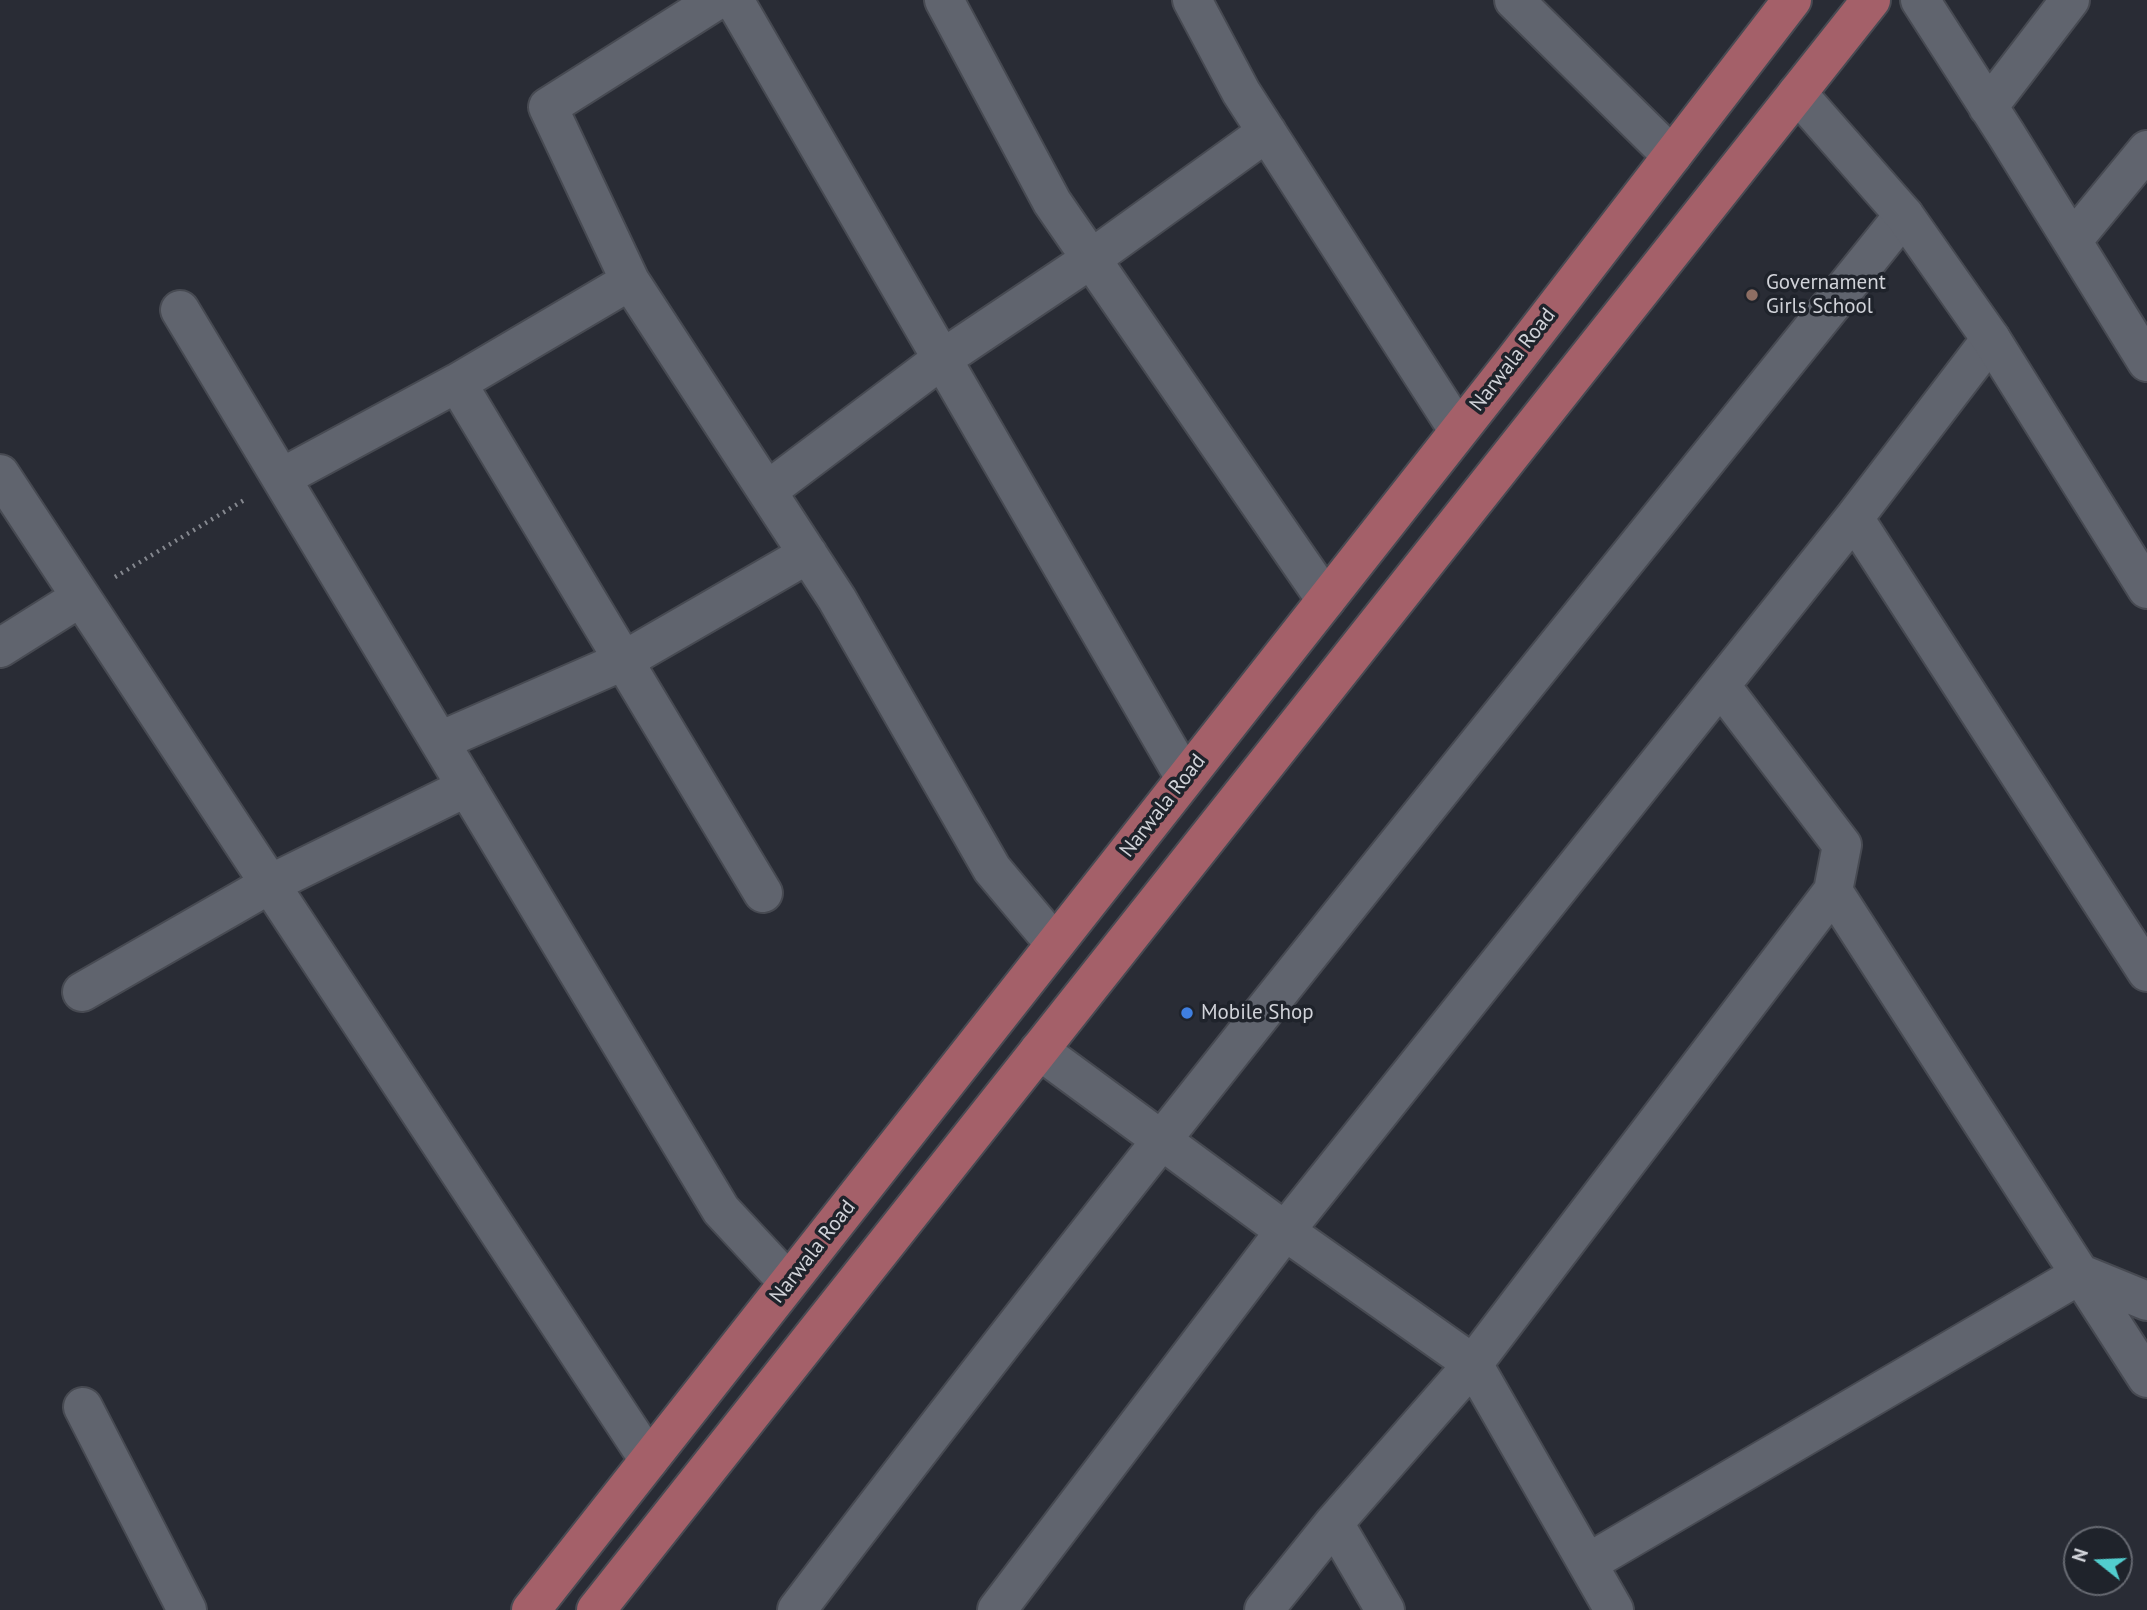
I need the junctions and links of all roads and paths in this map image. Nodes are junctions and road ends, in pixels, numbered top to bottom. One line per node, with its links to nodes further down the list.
1 (717, 0): 18 (street)
2 (734, 0): 21 (street)
3 (944, 0): 17 (street)
4 (1192, 0): 12 (street)
5 (1514, 0): 14 (street)
6 (1871, 0): 10 (main road)
7 (1920, 0): 11 (street)
8 (2070, 0): 11 (street)
9 (1790, 1): 14 (main road, Narwala Road)
10 (1797, 93): 15 (street); 45 (main road)
11 (1988, 107): 16 (street)
12 (1267, 132): 17 (street); 24 (street)
13 (2147, 150): 16 (street)
14 (1672, 156): 24 (main road, Narwala Road)
15 (1903, 215): 20 (street); 46 (street)
16 (2073, 240): 22 (street)
17 (1091, 259): 21 (street); 32 (street)
18 (630, 281): 23 (street); 27 (street)
19 (180, 310): 26 (street)
20 (1991, 339): 28 (street); 30 (street)
21 (942, 359): 27 (street); 37 (street)
22 (2147, 362)
23 (457, 383): 26 (street); 34 (street)
24 (1458, 430): 32 (main road, Narwala Road)
25 (0, 474): 31 (street)
26 (281, 478): 31 (path); 36 (street)
27 (767, 491): 29 (street)
28 (1854, 518): 35 (street); 43 (street)
29 (808, 554): 34 (street); 42 (street)
30 (2147, 589)
31 (81, 597): 33 (street); 39 (street)
32 (1326, 600): 37 (main road, Narwala Road)
33 (0, 648)
34 (623, 661): 36 (street); 41 (street)
35 (1721, 686): 40 (street); 47 (street)
36 (440, 741): 38 (street)
37 (1185, 778): 42 (main road, Narwala Road)
38 (467, 787): 39 (street); 49 (street)
39 (270, 884): 44 (street); 54 (street)
40 (1833, 891): 48 (street); 51 (street)
41 (763, 893)
42 (1055, 944): 49 (main road, Narwala Road)
43 (2147, 972)
44 (82, 992)
45 (1039, 1050): 46 (street); 59 (main road)
46 (1161, 1141): 47 (street); 60 (street)
47 (1285, 1231): 51 (street); 61 (street)
48 (2081, 1274): 50 (street); 52 (street); 56 (street)
49 (788, 1282): 54 (main road, Narwala Road)
50 (2147, 1301)
51 (1473, 1364): 55 (street); 56 (street)
52 (2147, 1378)
53 (83, 1408): 57 (street)
54 (649, 1460): 58 (main road, Narwala Road)
55 (1335, 1523): 62 (street); 63 (street)
56 (1588, 1563): 64 (street)
57 (187, 1610)
58 (531, 1610)
59 (596, 1610)
60 (797, 1610)
61 (997, 1610)
62 (1264, 1610)
63 (1385, 1610)
64 (1614, 1610)

